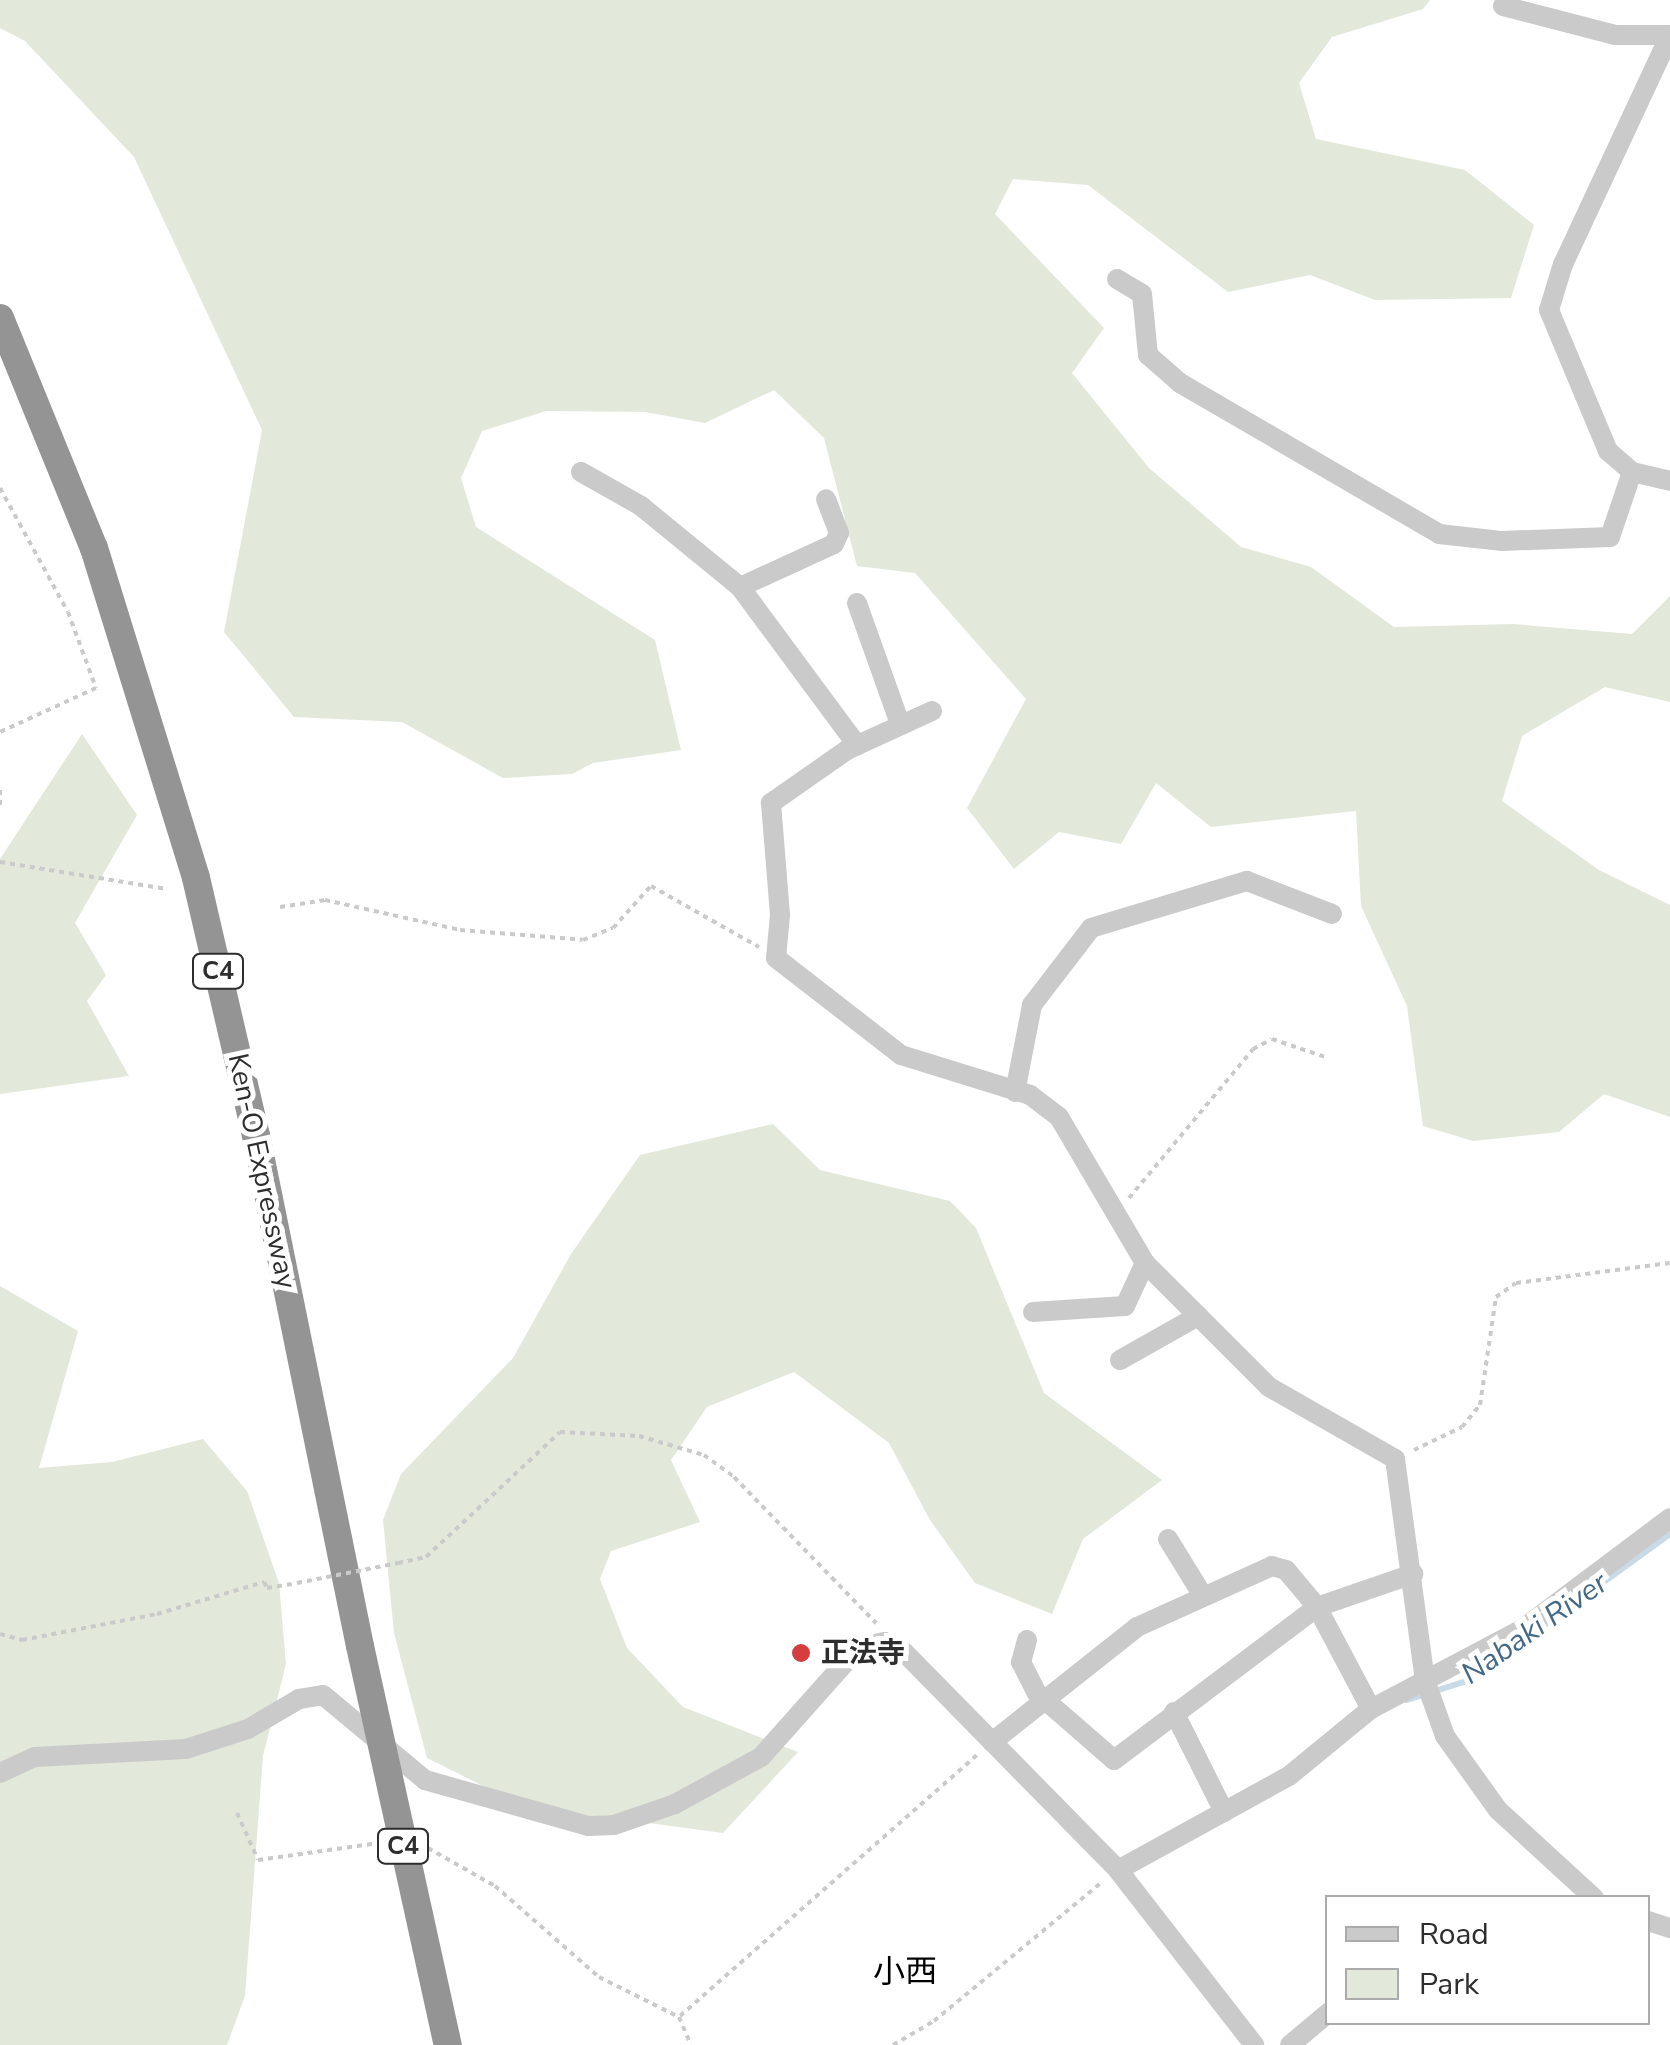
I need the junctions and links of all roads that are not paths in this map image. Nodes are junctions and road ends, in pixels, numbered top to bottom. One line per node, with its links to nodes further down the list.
1 (1503, 6): 2 (street)
2 (1670, 35): 6 (street)
3 (1118, 279): 6 (street)
4 (0, 318): 36 (highway, Ken-O Expressway / C4, bridge)
5 (581, 472): 9 (street)
6 (1632, 472): 7 (street)
7 (1670, 481)
8 (826, 499): 9 (street)
9 (740, 586): 13 (street)
10 (856, 603): 12 (street)
11 (932, 711): 12 (street)
12 (900, 724): 13 (street)
13 (857, 745): 15 (street)
14 (1332, 914): 15 (street)
15 (1015, 1092): 16 (street)
16 (1145, 1262): 17 (street); 18 (street)
17 (1032, 1312)
18 (1198, 1316): 19 (street); 22 (street)
19 (1120, 1360)
20 (1670, 1518): 26 (street)
21 (1168, 1539): 23 (street)
22 (1413, 1574): 24 (street); 26 (street)
23 (1204, 1596): 24 (street); 27 (street)
24 (1317, 1607): 28 (street); 29 (street)
25 (1028, 1640): 27 (street)
26 (1425, 1680): 28 (street); 34 (street)
27 (1045, 1700): 29 (street); 30 (street)
28 (1371, 1709): 32 (street)
29 (1174, 1712): 32 (street)
30 (992, 1742): 31 (street); 33 (street)
31 (0, 1773)
32 (1224, 1812): 33 (street)
33 (1118, 1870): 37 (street)
34 (1590, 1895)
35 (1325, 2016): 38 (street)
36 (448, 2045)
37 (1254, 2045)
38 (1290, 2045)

